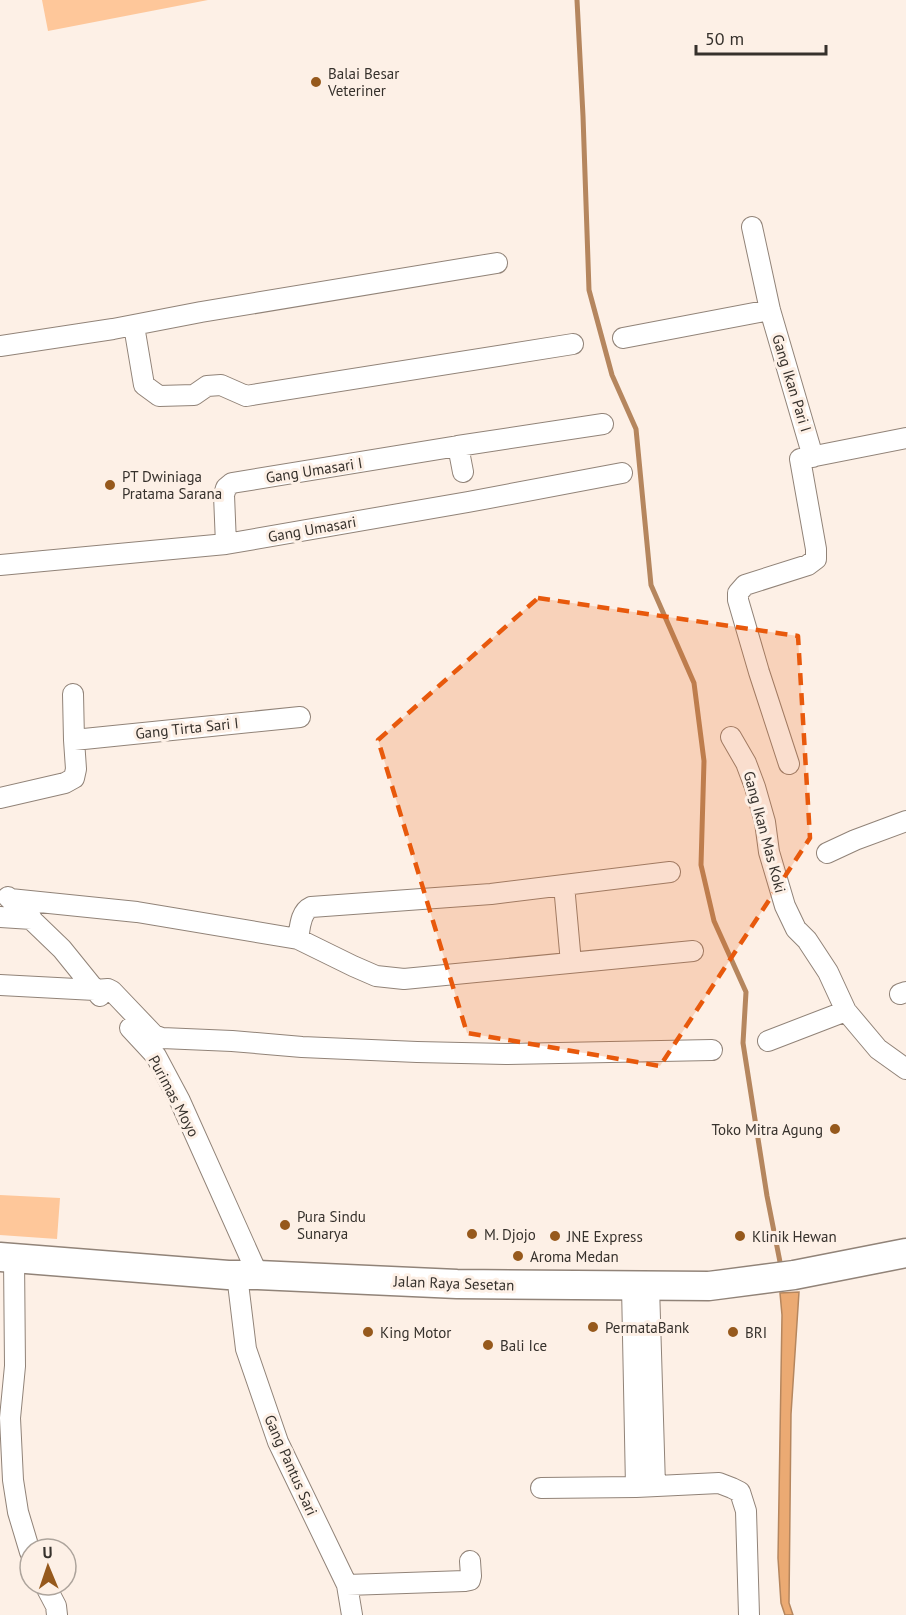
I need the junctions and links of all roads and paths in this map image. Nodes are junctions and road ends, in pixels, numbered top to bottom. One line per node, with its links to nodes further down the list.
1 (752, 227): 3 (street, Gang Ikan Pari I)
2 (497, 263): 4 (street)
3 (770, 310): 5 (street); 11 (street, Gang Ikan Pari I)
4 (134, 326): 6 (street); 7 (street)
5 (623, 338)
6 (573, 344)
7 (0, 346)
8 (603, 424): 10 (street, Gang Umasari I)
9 (906, 438): 11 (street)
10 (458, 446): 12 (street); 14 (street, Gang Umasari I)
11 (813, 457): 20 (street)
12 (463, 472)
13 (622, 473): 14 (street, Gang Umasari)
14 (226, 544): 15 (street, Gang Umasari)
15 (0, 565)
16 (73, 694): 19 (street)
17 (300, 717): 19 (street, Gang Tirta Sari I)
18 (731, 737): 34 (street, Gang Ikan Mas Koki)
19 (74, 740): 21 (street)
20 (789, 764)
21 (0, 798)
22 (906, 820): 23 (street)
23 (827, 853)
24 (670, 872): 25 (street)
25 (564, 885): 29 (street); 31 (street)
26 (5, 895): 28 (street, Purimas Moyo); 29 (street)
27 (0, 917): 28 (street)
28 (32, 919): 33 (street, Purimas Moyo)
29 (298, 939): 31 (street)
30 (693, 951): 31 (street)
31 (571, 963)
32 (0, 985): 33 (street)
33 (95, 990): 36 (street); 40 (street, Purimas Moyo)
34 (846, 1011): 35 (street); 37 (street, Gang Ikan Mas Koki)
35 (768, 1041)
36 (712, 1050)
37 (906, 1069)
38 (906, 1253): 41 (main road, Jalan Raya Sesetan)
39 (7, 1257): 40 (main road, Jalan Raya Sesetan); 44 (street)
40 (247, 1275): 41 (main road, Jalan Raya Sesetan); 46 (street, Gang Pantus Sari)
41 (641, 1286): 42 (street)
42 (646, 1486): 43 (street); 50 (street)
43 (541, 1488)
44 (26, 1537)
45 (470, 1561): 46 (street)
46 (347, 1585): 49 (street, Gang Pantus Sari)
47 (51, 1597): 48 (street)
48 (57, 1615)
49 (352, 1615)
50 (749, 1615)

